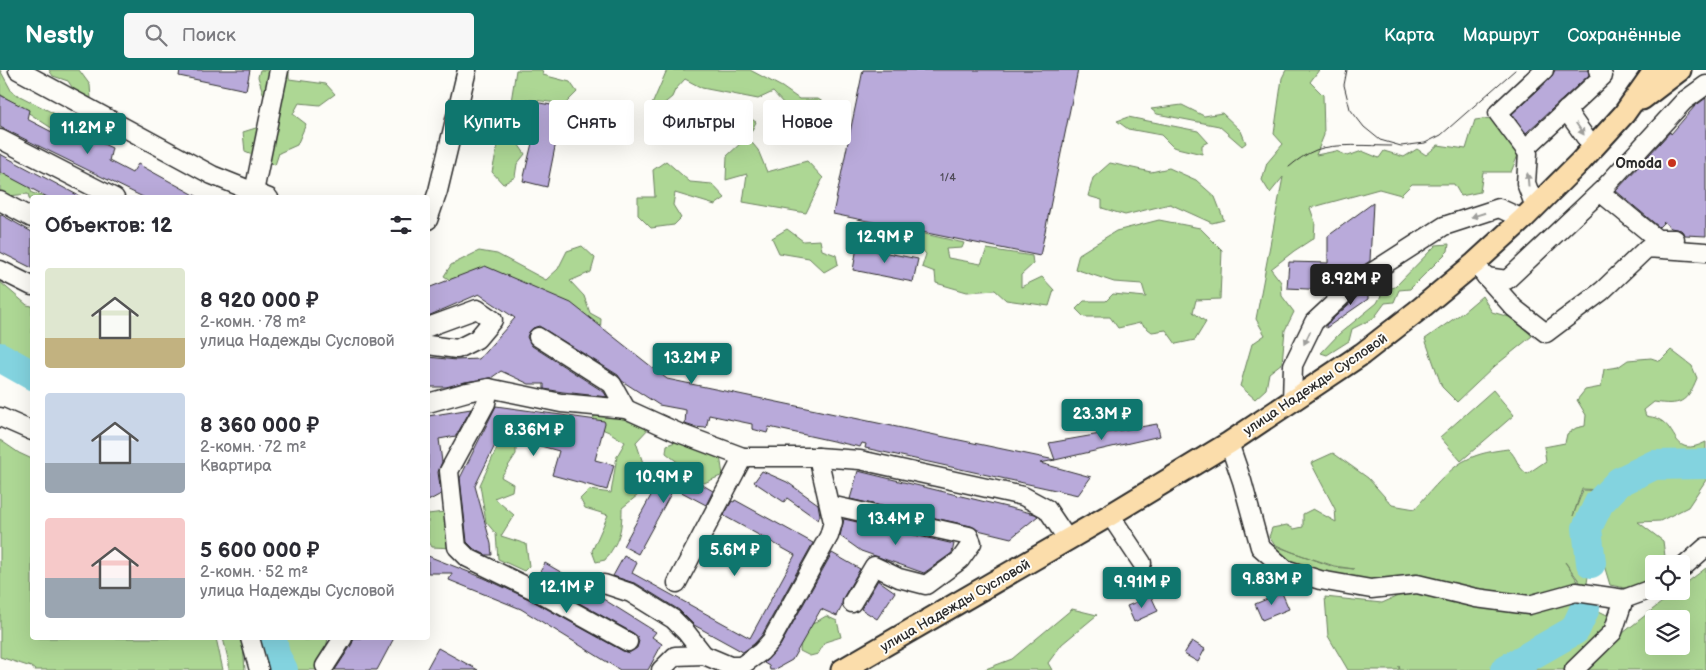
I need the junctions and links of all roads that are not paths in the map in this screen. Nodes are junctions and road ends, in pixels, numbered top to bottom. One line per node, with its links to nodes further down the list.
1 (18, 70): 15 (lane)
2 (279, 70): 15 (lane)
3 (467, 70): 19 (lane)
4 (1544, 70): 13 (lane)
5 (1598, 70): 9 (lane)
6 (1654, 70): 10 (main road)
7 (1680, 70): 10 (main road)
8 (1706, 85): 14 (lane)
9 (1566, 110): 12 (lane, one-way to 12); 13 (lane)
10 (1624, 114): 12 (main road, улица Надежды Сусловой)
11 (0, 140): 16 (lane)
12 (1593, 148): 18 (main road, улица Надежды Сусловой)
13 (1527, 151): 18 (lane, one-way to 13)
14 (1600, 192): 21 (lane); 24 (lane)
15 (261, 194)
16 (108, 195)
17 (0, 201): 20 (lane)
18 (1529, 213): 24 (main road, улица Надежды Сусловой); 30 (lane, one-way to 30)
19 (430, 214)
20 (30, 217)
21 (1706, 240)
22 (1706, 252): 24 (lane)
23 (0, 270): 25 (lane)
24 (1481, 270): 30 (main road, улица Надежды Сусловой)
25 (30, 285)
26 (430, 325): 28 (lane)
27 (538, 337): 32 (lane)
28 (430, 345)
29 (489, 388): 31 (lane); 32 (lane); 51 (lane)
30 (1292, 401): 35 (main road, улица Надежды Сусловой)
31 (430, 403)
32 (626, 409): 36 (lane)
33 (0, 417): 34 (lane)
34 (30, 430)
35 (1229, 443): 39 (main road, улица Надежды Сусловой); 47 (lane)
36 (743, 457): 37 (lane); 44 (lane)
37 (818, 457): 38 (lane); 40 (lane)
38 (830, 505): 48 (lane); 52 (lane)
39 (1110, 515): 40 (main road, улица Надежды Сусловой); 43 (lane)
40 (1068, 540): 56 (main road, улица Надежды Сусловой)
41 (1706, 547): 42 (lane)
42 (1690, 561)
43 (1142, 563)
44 (677, 583)
45 (604, 584): 52 (lane)
46 (1645, 591): 47 (lane)
47 (1624, 599): 57 (lane)
48 (852, 604)
49 (251, 640): 54 (lane)
50 (342, 640): 53 (lane)
51 (628, 642)
52 (704, 655): 55 (lane)
53 (325, 666)
54 (260, 670)
55 (661, 670)
56 (842, 670)
57 (1574, 670)

